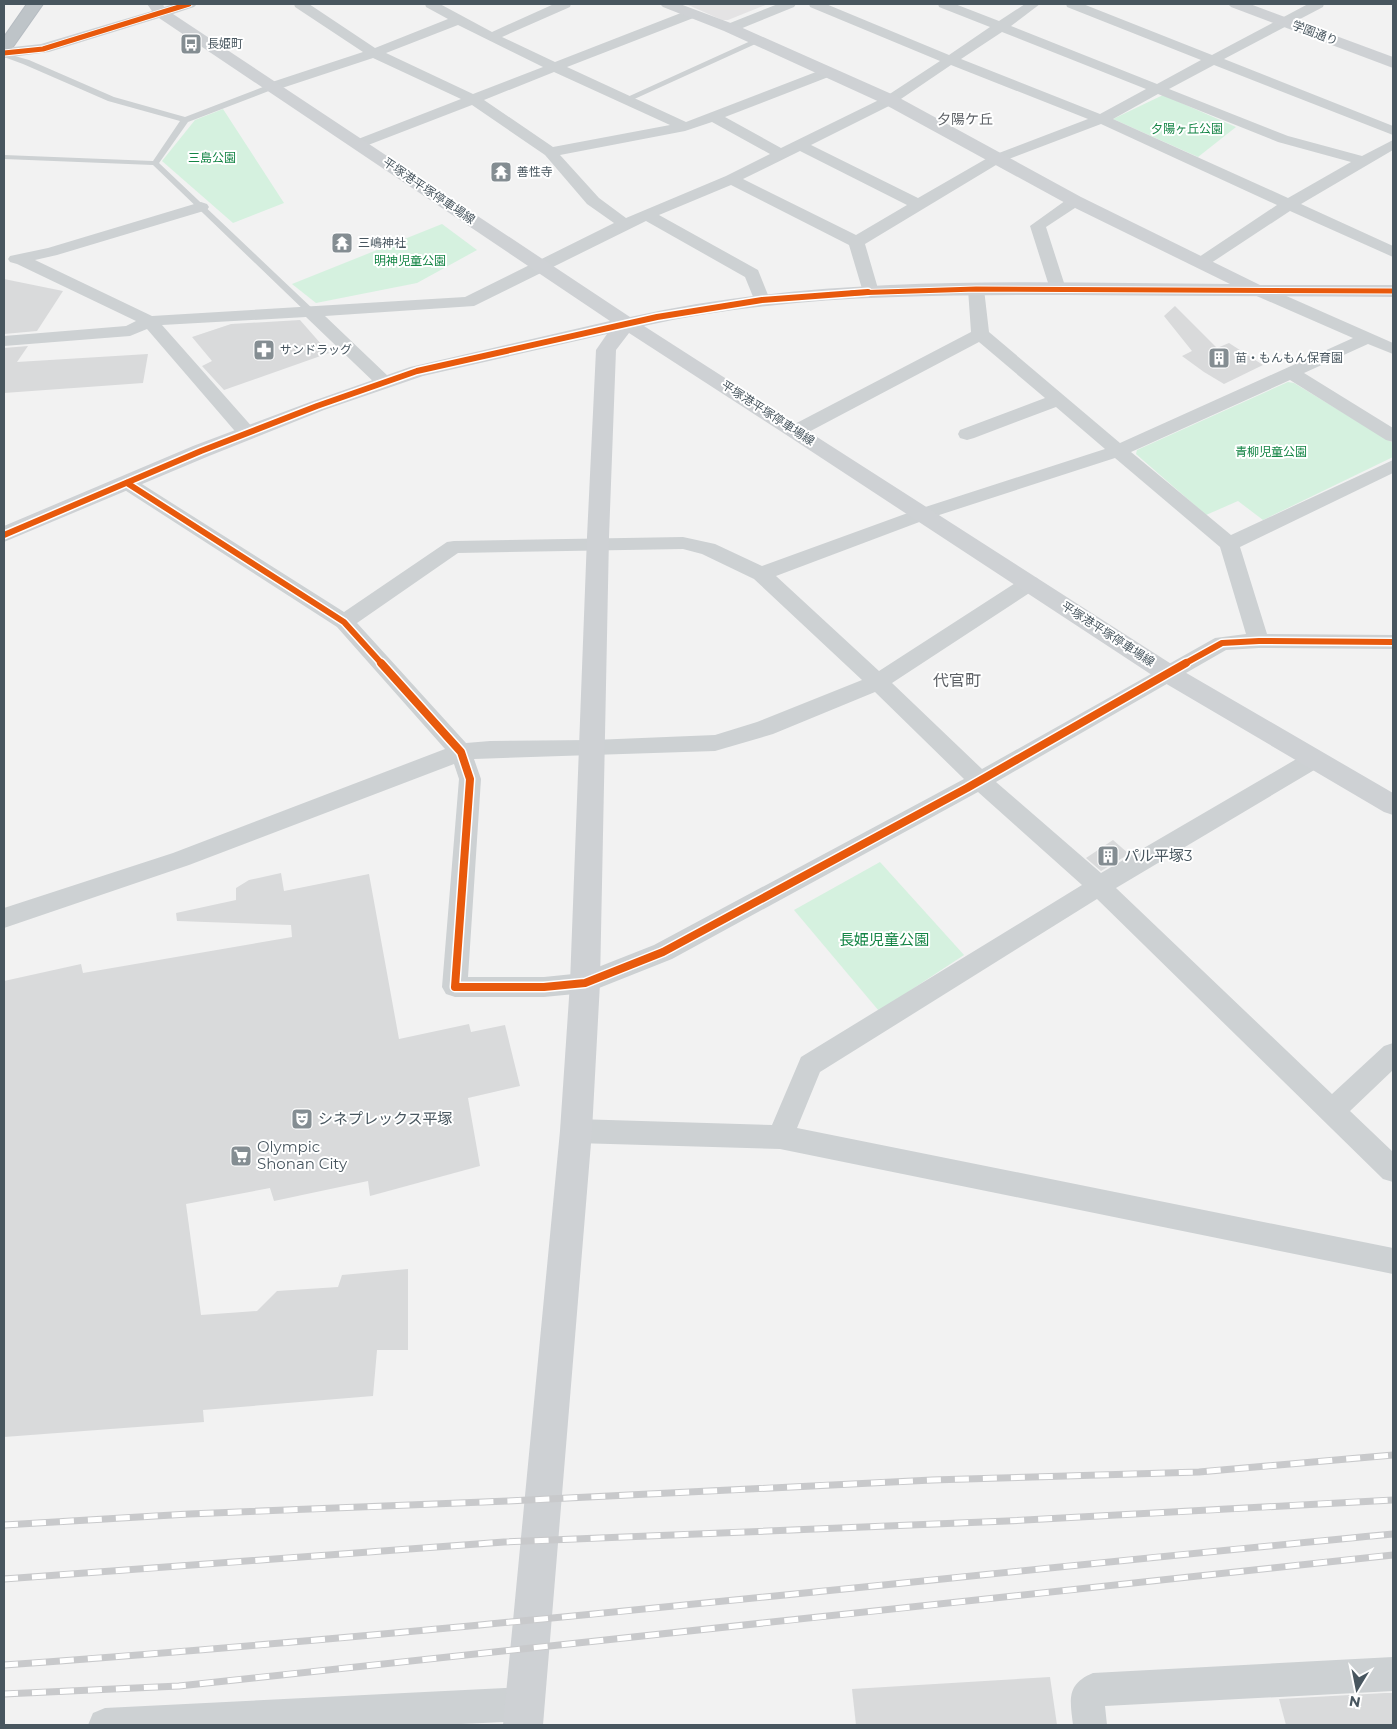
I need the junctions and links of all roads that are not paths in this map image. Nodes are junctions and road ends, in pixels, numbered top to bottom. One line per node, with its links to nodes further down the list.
1 (35, 4): 22 (highway)
2 (189, 4): 14 (street)
3 (300, 4): 23 (street)
4 (431, 4): 16 (street)
5 (565, 4): 20 (street)
6 (668, 4): 15 (street)
7 (789, 4): 19 (street)
8 (815, 4): 26 (street)
9 (944, 4): 18 (street)
10 (1034, 4): 18 (street)
11 (1072, 4): 25 (street)
12 (1236, 4): 17 (street, 学園通り)
13 (1318, 4): 17 (street)
14 (158, 8): 24 (street); 30 (street, 平塚港平塚停車場線)
15 (690, 14): 19 (street); 28 (street)
16 (458, 20): 20 (street); 23 (street)
17 (1284, 22): 25 (street); 27 (street, 学園通り)
18 (1002, 26): 26 (street); 31 (street)
19 (730, 28): 21 (street)
20 (493, 36): 28 (street)
21 (758, 41): 29 (street); 32 (lane)
22 (4, 48)
23 (374, 53): 30 (street); 33 (street)
24 (4, 54): 37 (lane)
25 (1212, 58): 31 (street); 39 (street)
26 (950, 60): 34 (street); 36 (street)
27 (1393, 63)
28 (555, 69): 32 (street); 33 (street)
29 (826, 73): 34 (street); 35 (street)
30 (271, 87): 37 (lane); 40 (street, 平塚港平塚停車場線)
31 (1158, 89): 36 (street); 47 (street)
32 (627, 99): 38 (street)
33 (475, 100): 40 (street); 43 (street)
34 (890, 100): 42 (street); 46 (street)
35 (714, 116): 38 (street); 44 (street)
36 (1101, 119): 46 (street); 51 (street)
37 (185, 120): 48 (lane)
38 (686, 127): 43 (street)
39 (1393, 131)
40 (358, 144): 60 (street, 平塚港平塚停車場線)
41 (1393, 144): 47 (street)
42 (800, 145): 44 (street); 52 (street)
43 (550, 152): 55 (street)
44 (781, 154): 49 (street)
45 (4, 157): 48 (lane)
46 (996, 159): 50 (street); 52 (street)
47 (1363, 161): 51 (street)
48 (155, 163): 53 (lane)
49 (731, 179): 54 (street); 56 (street)
50 (1076, 201): 59 (street); 62 (street)
51 (1290, 204): 57 (street); 59 (street)
52 (919, 205): 56 (street)
53 (201, 207): 58 (street); 67 (lane)
54 (646, 215): 55 (street); 66 (street)
55 (625, 224): 60 (street)
56 (856, 242): 65 (street)
57 (1393, 252)
58 (12, 259): 68 (street)
59 (1202, 262): 63 (street)
60 (542, 266): 67 (street); 69 (street, 平塚港平塚停車場線)
61 (976, 289): 62 (street); 65 (street); 70 (street)
62 (1058, 290): 63 (street)
63 (1258, 290): 64 (street); 71 (street)
64 (1393, 291)
65 (871, 292): 66 (street)
66 (762, 300): 69 (street)
67 (310, 312): 68 (street); 75 (street)
68 (150, 321): 72 (street); 78 (street)
69 (626, 323): 75 (street); 77 (street, 平塚港平塚停車場線); 87 (street)
70 (980, 334): 76 (street); 77 (street)
71 (1368, 338): 73 (street); 74 (street)
72 (4, 341)
73 (1393, 349)
74 (1291, 373): 80 (street); 81 (street)
75 (384, 382): 78 (street)
76 (1058, 400): 79 (street); 81 (street)
77 (796, 430): 84 (street, 平塚港平塚停車場線)
78 (247, 433): 83 (street)
79 (967, 434)
80 (1393, 436)
81 (1117, 451): 84 (street); 86 (street)
82 (1393, 466): 86 (street)
83 (127, 482): 85 (street); 90 (street)
84 (923, 514): 88 (street); 89 (street, 平塚港平塚停車場線)
85 (4, 536)
86 (1229, 544): 91 (street)
87 (598, 545): 88 (street); 90 (street); 95 (street)
88 (761, 574): 94 (street)
89 (1030, 583): 93 (street, 平塚港平塚停車場線); 94 (street)
90 (344, 622): 96 (street)
91 (1260, 641): 92 (street); 93 (street)
92 (1393, 642)
93 (1167, 673): 97 (street, 平塚港平塚停車場線); 98 (street)
94 (878, 682): 95 (street); 98 (street)
95 (593, 748): 96 (street); 102 (street)
96 (461, 752): 101 (street); 102 (street)
97 (1313, 760): 99 (street, 平塚港平塚停車場線); 100 (street)
98 (979, 780): 100 (street); 102 (street)
99 (1393, 805)
100 (1099, 886): 104 (street); 106 (street)
101 (4, 918)
102 (585, 983): 105 (street)
103 (1393, 1054): 104 (street)
104 (1331, 1112): 107 (street)
105 (576, 1131): 106 (street); 110 (street)
106 (780, 1137): 108 (street)
107 (1393, 1170)
108 (1393, 1261)
109 (1393, 1674): 113 (street)
110 (524, 1714): 111 (street)
111 (215, 1723): 112 (street)
112 (105, 1725)
113 (1090, 1725)

